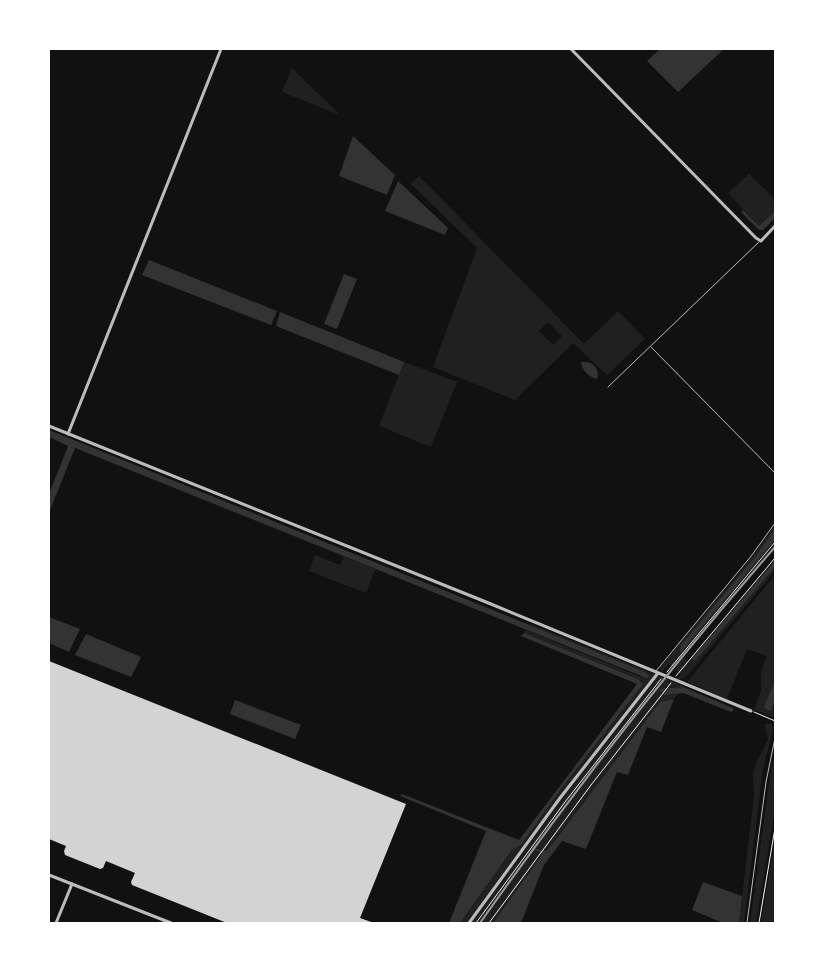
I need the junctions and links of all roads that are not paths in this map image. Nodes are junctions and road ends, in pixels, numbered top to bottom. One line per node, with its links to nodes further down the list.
1 (221, 49): 8 (street)
2 (571, 49): 4 (street)
3 (775, 226): 4 (street)
4 (761, 241): 5 (lane)
5 (650, 346): 6 (lane); 9 (lane)
6 (608, 387)
7 (49, 426): 8 (street)
8 (68, 434): 11 (street)
9 (775, 474)
10 (775, 523): 11 (lane)
11 (657, 672): 12 (street); 18 (street)
12 (751, 711)
13 (775, 738): 19 (lane)
14 (49, 874): 15 (street)
15 (72, 884): 16 (street); 17 (street)
16 (56, 923)
17 (171, 923)
18 (469, 923)
19 (748, 923)

